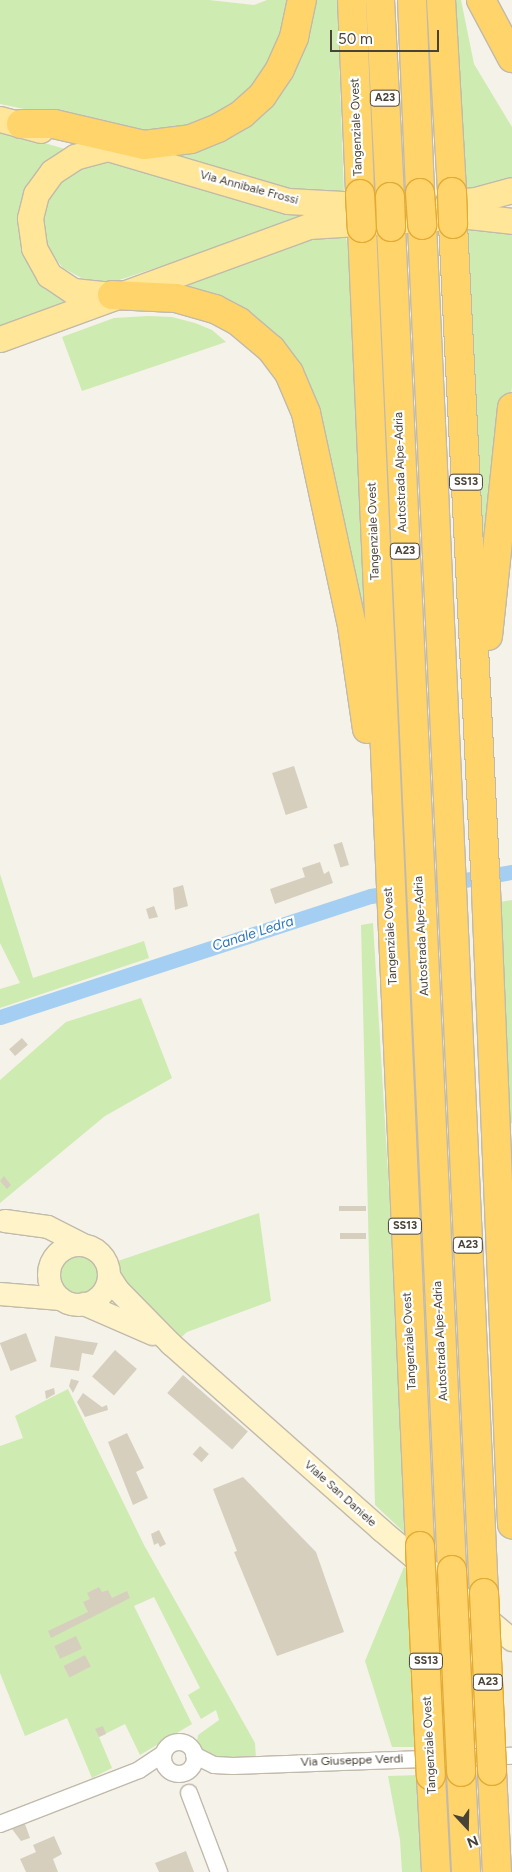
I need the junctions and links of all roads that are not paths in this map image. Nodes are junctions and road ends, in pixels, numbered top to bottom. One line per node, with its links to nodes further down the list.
1 (302, 0): 8 (highway)
2 (352, 0): 16 (highway, Tangenziale Ovest / SS13, bridge)
3 (380, 0): 32 (highway, Autostrada Alpe-Adria / A23, bridge)
4 (412, 0): 27 (highway, A23, bridge)
5 (441, 0): 15 (highway, SS13, bridge)
6 (481, 0): 7 (highway)
7 (512, 58)
8 (10, 122): 9 (main road, Via Annibale Frossi)
9 (108, 148): 10 (main road, Via Annibale Frossi); 12 (main road)
10 (512, 190)
11 (512, 221): 12 (main road)
12 (112, 296): 13 (main road); 16 (highway)
13 (0, 339)
14 (512, 407): 15 (highway)
15 (478, 740): 25 (highway, SS13)
16 (389, 885): 31 (highway, Tangenziale Ovest / SS13, bridge)
17 (2, 1221): 18 (main road); 19 (main road)
18 (81, 1244): 19 (main road, Viale San Daniele); 20 (main road, Viale San Daniele)
19 (52, 1263): 21 (main road, Viale San Daniele); 22 (main road)
20 (110, 1276): 23 (main road); 24 (main road, Viale San Daniele)
21 (2, 1294): 22 (main road, Viale San Daniele)
22 (61, 1299): 23 (main road, Viale San Daniele)
23 (84, 1304): 24 (main road, Viale San Daniele)
24 (172, 1344): 26 (main road, Viale San Daniele)
25 (512, 1524)
26 (512, 1640)
27 (502, 1763): 28 (street, Via Giuseppe Verdi); 33 (highway, A23)
28 (178, 1764): 29 (street); 30 (street)
29 (0, 1824)
30 (219, 1872)
31 (436, 1872)
32 (466, 1872)
33 (497, 1872)

